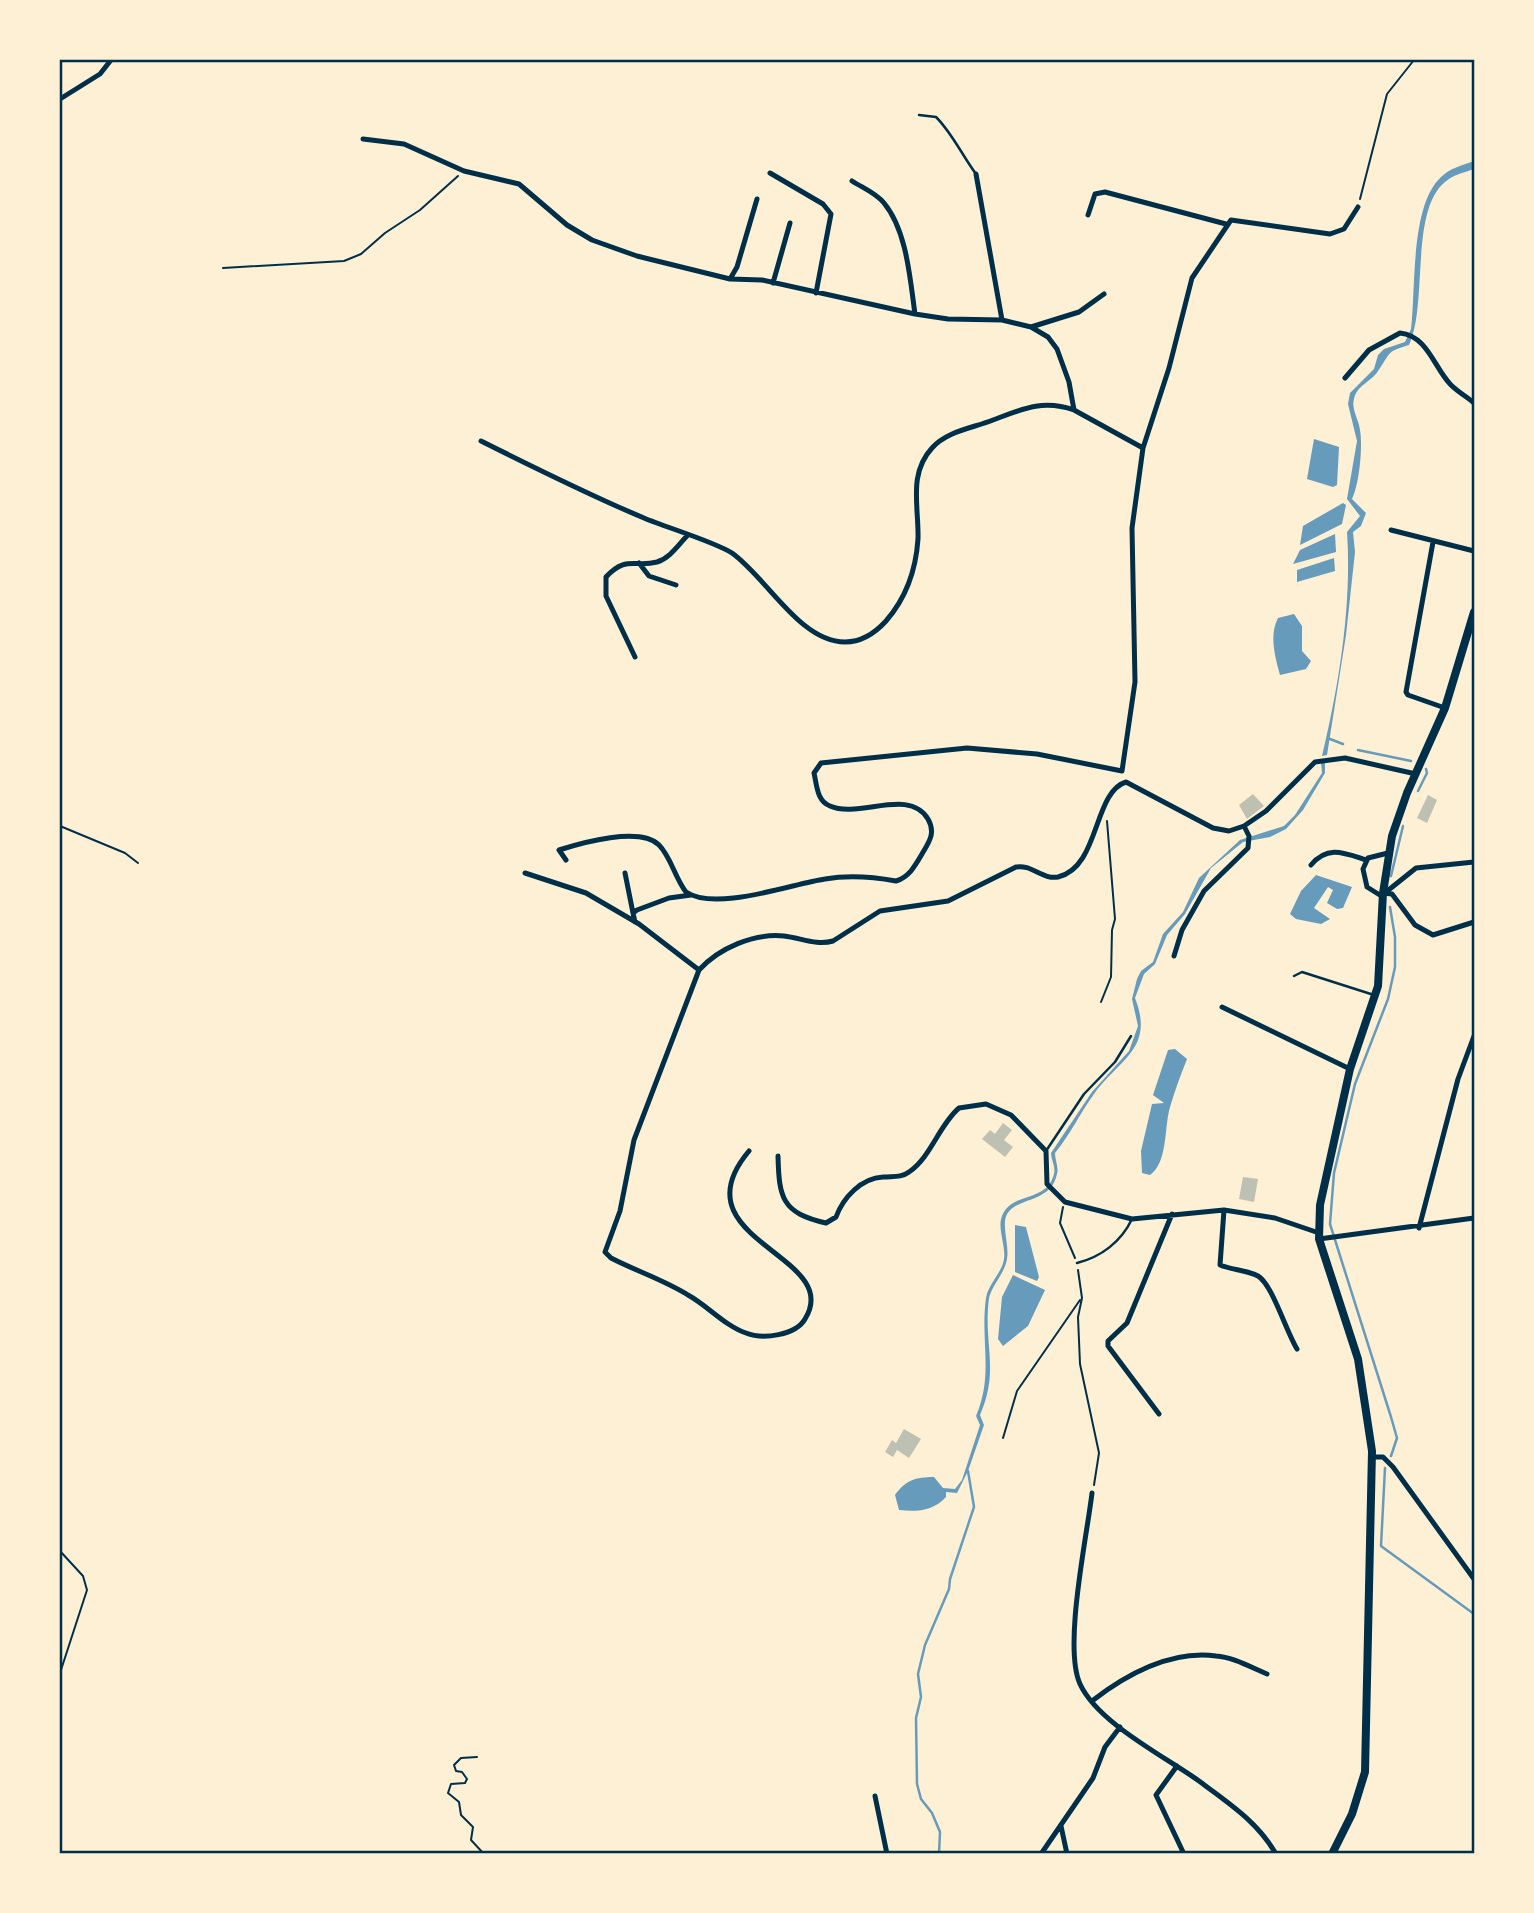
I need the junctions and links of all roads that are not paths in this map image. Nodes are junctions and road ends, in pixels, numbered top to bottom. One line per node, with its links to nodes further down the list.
1 (111, 60): 2 (street)
2 (60, 99)
3 (919, 115): 6 (lane)
4 (363, 139): 13 (street)
5 (771, 173): 15 (street)
6 (976, 174): 18 (street)
7 (852, 181): 17 (street)
8 (757, 199): 13 (street)
9 (1358, 207): 12 (street)
10 (1088, 215): 12 (street)
11 (790, 223): 14 (street)
12 (1226, 224): 24 (street)
13 (730, 279): 14 (street)
14 (773, 283): 15 (street)
15 (816, 293): 17 (street)
16 (1104, 294): 19 (street)
17 (915, 314): 18 (street)
18 (1002, 320): 19 (street)
19 (1031, 327): 22 (street)
20 (1345, 378): 21 (street)
21 (1475, 402)
22 (1074, 410): 24 (street); 26 (street)
23 (481, 441): 26 (street)
24 (1143, 448): 34 (street)
25 (1391, 530): 27 (street)
26 (687, 536): 29 (street)
27 (1433, 542): 28 (street); 33 (street)
28 (1475, 551)
29 (638, 562): 30 (street); 32 (street)
30 (676, 585)
31 (1475, 612): 33 (main road)
32 (635, 657)
33 (1445, 708): 35 (main road)
34 (1122, 771): 36 (street); 45 (street)
35 (1416, 774): 37 (street); 38 (main road)
36 (1126, 782): 37 (street); 51 (street)
37 (1244, 826): 50 (street)
38 (1388, 853): 40 (street); 46 (main road)
39 (566, 860): 45 (street)
40 (1366, 860): 42 (street); 46 (street)
41 (1475, 862): 46 (street)
42 (1311, 865)
43 (525, 873): 48 (street)
44 (625, 873): 47 (street)
45 (691, 895): 47 (street)
46 (1383, 895): 49 (street); 53 (main road)
47 (633, 913): 48 (street)
48 (635, 922): 51 (street)
49 (1475, 922)
50 (1174, 956)
51 (699, 970): 58 (street)
52 (1294, 976): 53 (lane)
53 (1376, 996): 57 (main road)
54 (1222, 1007): 57 (street)
55 (1131, 1035): 59 (lane)
56 (1475, 1035): 65 (street)
57 (1350, 1069): 66 (main road)
58 (748, 1151)
59 (1046, 1151): 60 (street); 63 (street)
60 (778, 1156)
61 (1224, 1210): 62 (street); 66 (street); 68 (street)
62 (1172, 1214): 63 (street); 69 (street)
63 (1132, 1219): 67 (lane)
64 (1475, 1219): 65 (street)
65 (1419, 1228): 66 (street)
66 (1319, 1236): 70 (main road)
67 (1077, 1263)
68 (1297, 1349)
69 (1159, 1414)
70 (1372, 1457): 72 (street); 85 (main road)
71 (1092, 1493): 75 (street)
72 (1472, 1569): 73 (street)
73 (1475, 1579)
74 (1267, 1674): 75 (street)
75 (1092, 1701): 76 (street)
76 (1120, 1727): 77 (street); 79 (street)
77 (1178, 1766): 83 (street); 84 (street)
78 (875, 1796): 80 (street)
79 (1061, 1825): 81 (street); 82 (street)
80 (887, 1853)
81 (1041, 1853)
82 (1067, 1853)
83 (1184, 1853)
84 (1276, 1853)
85 (1332, 1853)

